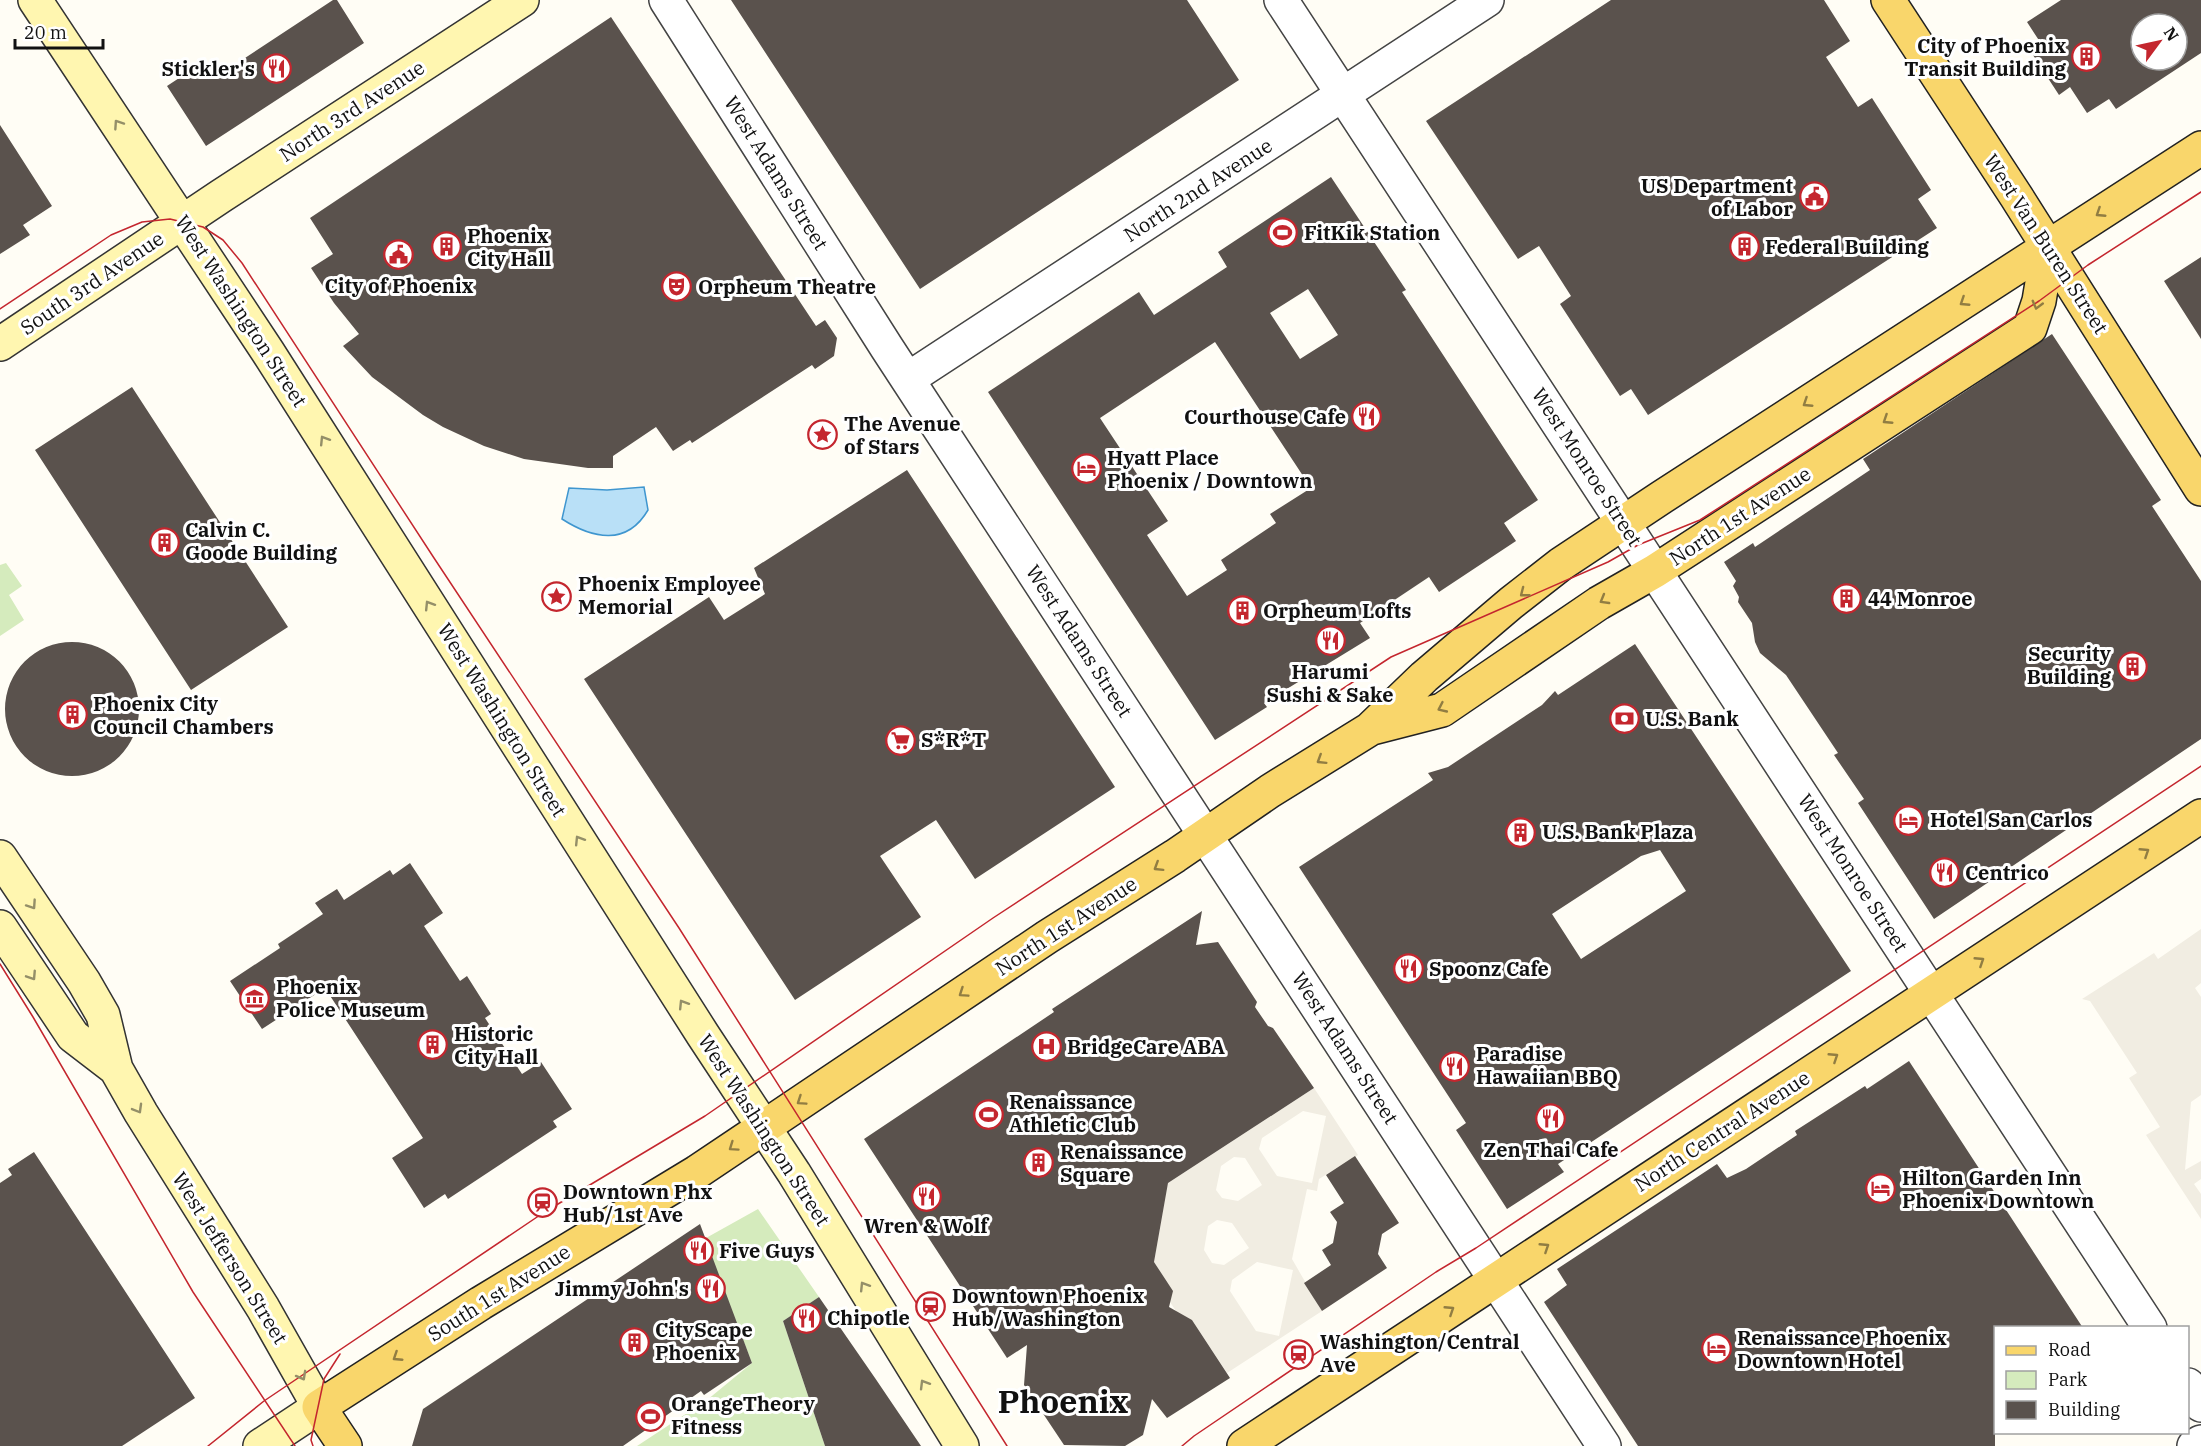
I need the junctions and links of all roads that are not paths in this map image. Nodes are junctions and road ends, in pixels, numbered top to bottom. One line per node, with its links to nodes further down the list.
1 (35, 0): 9 (main road, West Washington Street, one-way to 1)
2 (522, 0): 9 (main road, North 3rd Avenue)
3 (666, 0): 12 (street, West Adams Street)
4 (1281, 0): 7 (street, West Monroe Street)
5 (1487, 0): 7 (street, North 2nd Avenue)
6 (1888, 0): 10 (main road, West Van Buren Street)
7 (1343, 95): 12 (street, North 2nd Avenue); 14 (street, West Monroe Street)
8 (2201, 148): 10 (main road, North 1st Avenue, one-way to 10)
9 (183, 222): 11 (main road, South 3rd Avenue); 23 (main road, West Washington Street, one-way to 9)
10 (2048, 247): 13 (main road, West Van Buren Street); 14 (main road, North 1st Avenue, one-way to 14); 15 (main road, North 1st Avenue, one-way to 15)
11 (0, 344)
12 (908, 379): 18 (street, West Adams Street)
13 (2201, 489)
14 (1623, 522): 15 (street, West Monroe Street); 16 (main road, North 1st Avenue, one-way to 16)
15 (1655, 571): 16 (main road, North 1st Avenue, one-way to 16); 21 (street, West Monroe Street)
16 (1370, 729): 18 (main road, North 1st Avenue, one-way to 18)
17 (2201, 816): 21 (main road, North Central Avenue, one-way to 17)
18 (1207, 835): 23 (main road, North 1st Avenue, one-way to 23); 24 (street, West Adams Street)
19 (0, 856): 22 (main road, West Jefferson Street, one-way to 22)
20 (0, 927): 22 (main road, West Jefferson Street, one-way to 22)
21 (1932, 993): 24 (main road, North Central Avenue, one-way to 21); 25 (street, West Monroe Street)
22 (116, 1069): 28 (main road, West Jefferson Street, one-way to 28)
23 (763, 1127): 28 (main road, South 1st Avenue, one-way to 28); 32 (main road, West Washington Street, one-way to 23)
24 (1496, 1280): 33 (main road, North Central Avenue, one-way to 24); 34 (street, West Adams Street)
25 (2149, 1326)
26 (2189, 1388): 27 (street)
27 (2201, 1405)
28 (320, 1407): 30 (main road, South 1st Avenue); 31 (main road, West Jefferson Street)
29 (2201, 1442): 35 (street)
30 (261, 1444)
31 (345, 1446)
32 (962, 1446)
33 (1244, 1446)
34 (1604, 1446)
35 (2194, 1446)

